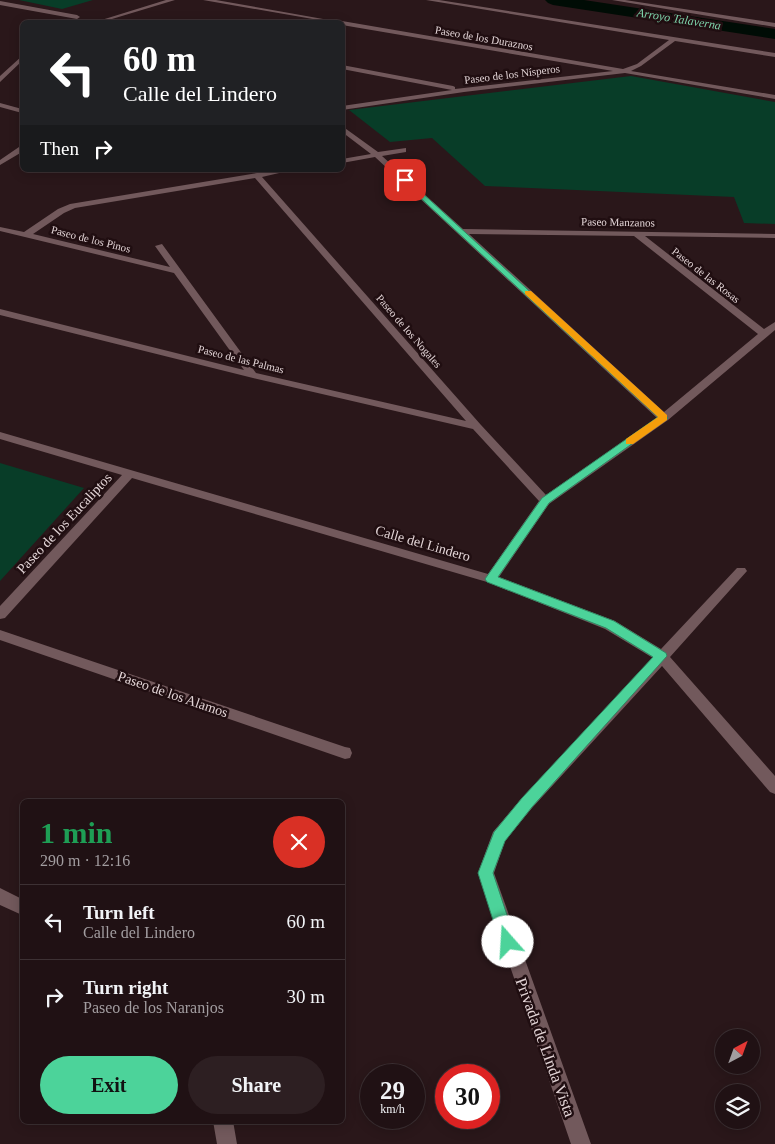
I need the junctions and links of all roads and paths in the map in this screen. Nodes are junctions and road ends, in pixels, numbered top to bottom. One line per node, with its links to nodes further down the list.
1 (172, 0): 7 (street)
2 (206, 0): 8 (street)
3 (429, 0): 11 (street)
4 (615, 0): 10 (street)
5 (0, 2): 6 (street)
6 (77, 17)
7 (107, 20)
8 (325, 20)
9 (345, 25): 15 (street, Paseo de los Duraznos)
10 (775, 25)
11 (674, 39): 12 (street); 15 (street, Paseo de los Nísperos)
12 (775, 55)
13 (20, 60): 16 (street)
14 (345, 68): 17 (street)
15 (622, 72): 17 (street, Paseo de los Nísperos); 18 (street, Paseo de los Duraznos)
16 (0, 80)
17 (464, 90): 20 (street, Paseo de los Nísperos)
18 (775, 97)
19 (0, 105): 21 (street)
20 (345, 108)
21 (20, 110)
22 (345, 130): 25 (street)
23 (20, 150): 27 (street)
24 (403, 150): 25 (street)
25 (376, 155): 26 (street); 31 (street)
26 (345, 160)
27 (0, 163)
28 (278, 172): 29 (street)
29 (257, 176): 33 (street); 42 (street, Paseo de los Nogales)
30 (0, 229): 33 (street, Paseo de los Pinos)
31 (461, 231): 32 (street, Paseo Manzanos); 41 (street)
32 (635, 233): 34 (street, Paseo Manzanos); 39 (street, Paseo de las Rosas)
33 (26, 235): 36 (street, Paseo de los Pinos)
34 (775, 236)
35 (159, 246): 36 (street)
36 (177, 271): 40 (street)
37 (0, 312): 40 (street, Paseo de las Palmas)
38 (775, 325): 39 (street)
39 (764, 334): 41 (street)
40 (254, 375): 42 (street, Paseo de las Palmas)
41 (664, 418): 45 (street)
42 (476, 427): 45 (street, Paseo de los Nogales)
43 (0, 435): 44 (street, Calle del Lindero)
44 (129, 474): 47 (street, Calle del Lindero); 48 (street, Paseo de los Eucaliptos)
45 (545, 501): 47 (street)
46 (741, 571): 50 (street, Privada de LInda Vista)
47 (491, 579): 50 (street, Calle del Lindero)
48 (0, 614)
49 (0, 635): 51 (street, Paseo de los Alamos)
50 (661, 656): 52 (street, Calle del Lindero); 57 (street, Privada de LInda Vista)
51 (345, 753)
52 (775, 787)
53 (0, 896): 54 (street)
54 (20, 906)
55 (224, 1124): 56 (street)
56 (227, 1144)
57 (581, 1144)

